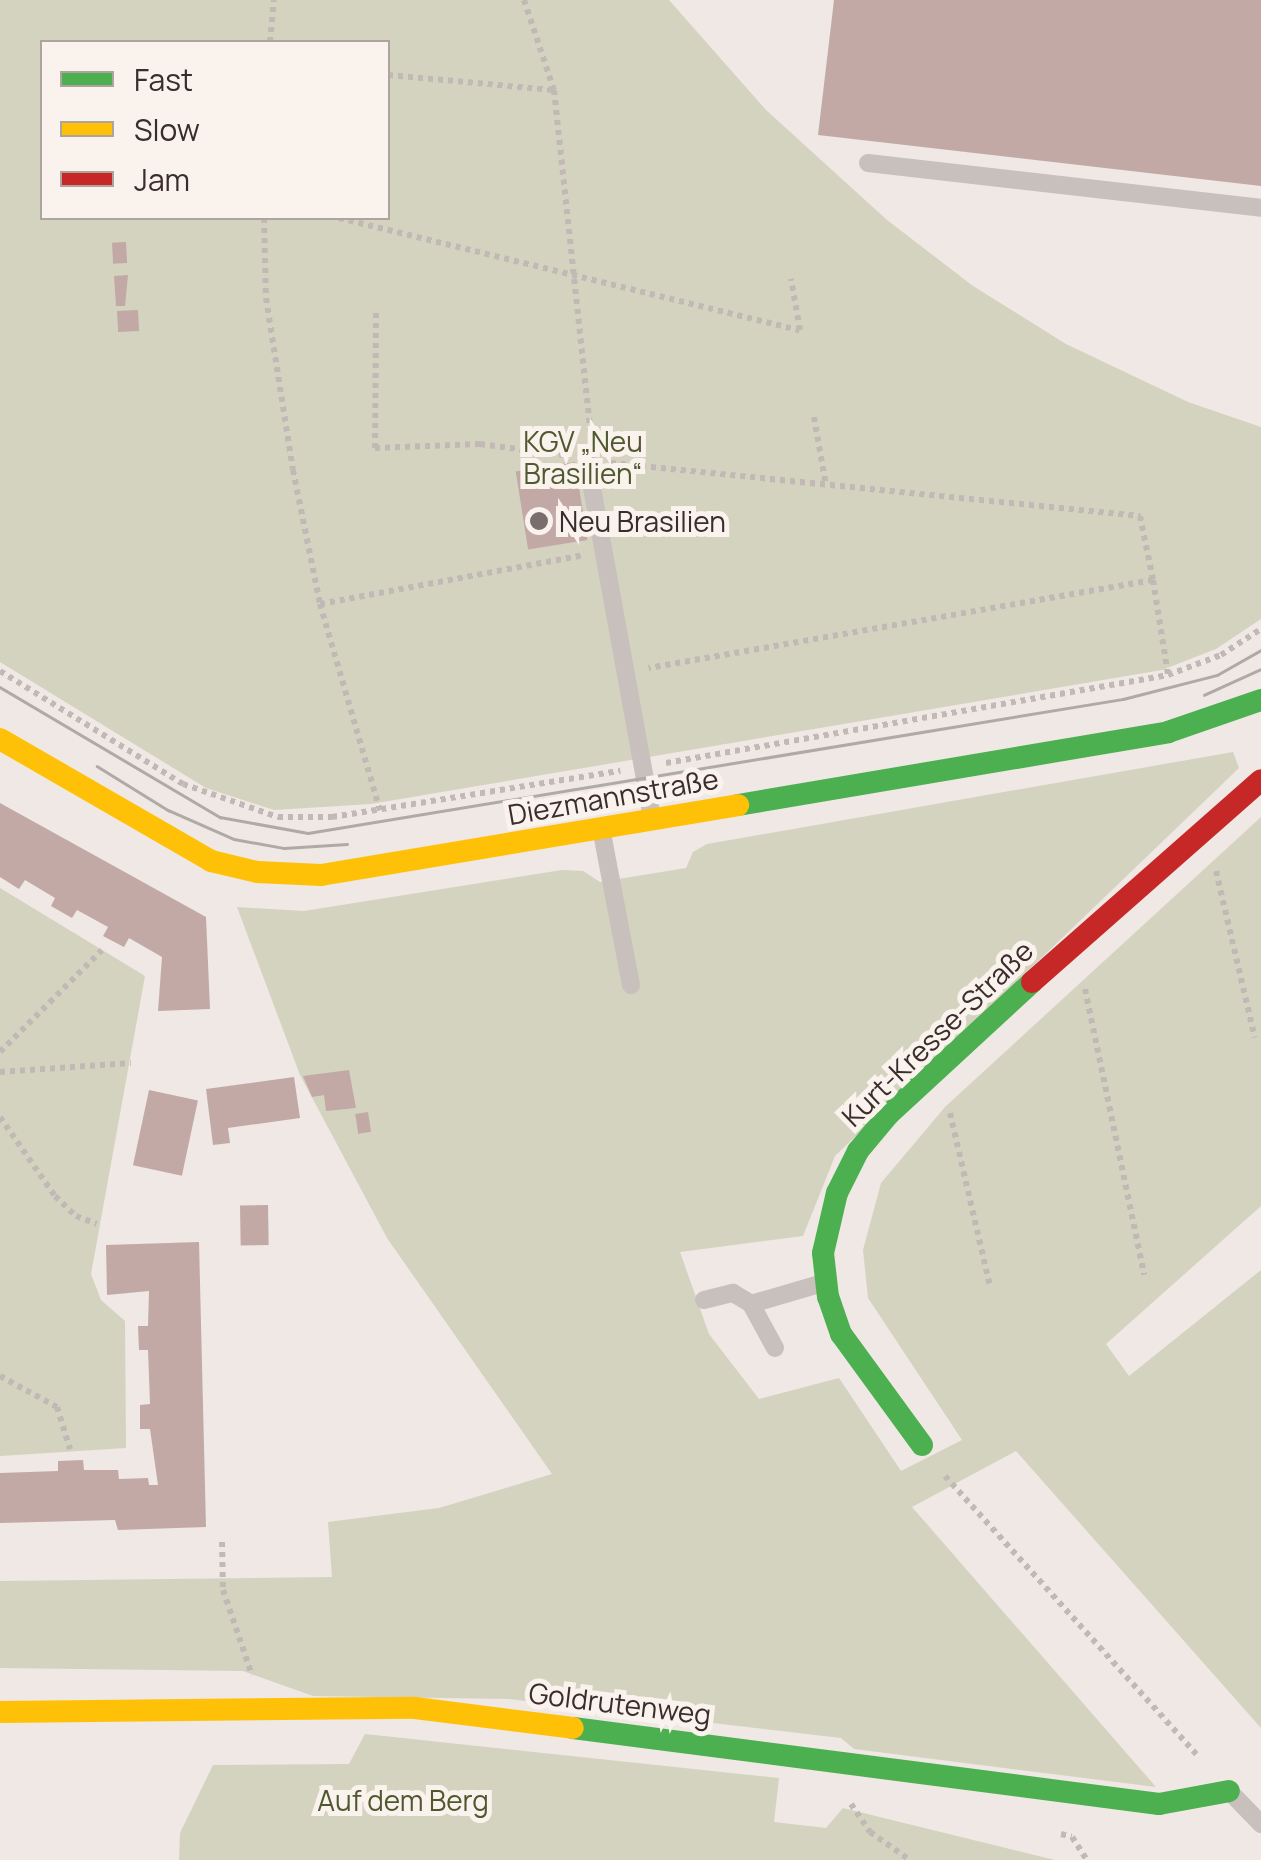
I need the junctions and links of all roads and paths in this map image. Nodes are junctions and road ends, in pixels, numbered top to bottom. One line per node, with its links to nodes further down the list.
1 (274, 0): 3 (path)
2 (524, 0): 5 (path)
3 (270, 40)
4 (390, 75): 5 (path)
5 (554, 90): 11 (path)
6 (868, 162): 7 (lane)
7 (1261, 208)
8 (264, 220): 18 (path)
9 (347, 220): 11 (path)
10 (792, 278): 11 (path)
11 (575, 280): 14 (path)
12 (376, 313): 14 (path)
13 (814, 417): 15 (path)
14 (587, 460): 15 (path); 16 (lane)
15 (826, 486): 17 (path)
16 (602, 552): 18 (path); 19 (lane)
17 (1153, 580): 19 (path); 20 (path)
18 (320, 604): 24 (path)
19 (623, 673): 25 (lane)
20 (1168, 675)
21 (1261, 700): 25 (street, Diezmannstraße)
22 (0, 739): 26 (street, Diezmannstraße)
23 (1261, 780): 43 (street, Kurt-Kresse-Straße)
24 (380, 810)
25 (652, 820): 26 (street, Diezmannstraße)
26 (601, 828): 32 (lane)
27 (1227, 860): 28 (path)
28 (1215, 870): 29 (path); 35 (path)
29 (1201, 883)
30 (102, 950): 36 (path)
31 (1100, 976): 33 (path)
32 (631, 985)
33 (1085, 990): 34 (path); 42 (path)
34 (1072, 1002)
35 (1254, 1038)
36 (0, 1052)
37 (131, 1063): 38 (path)
38 (0, 1072)
39 (962, 1102): 44 (path)
40 (0, 1117): 41 (path)
41 (97, 1224)
42 (1144, 1275)
43 (826, 1282): 46 (lane); 49 (street, Kurt-Kresse-Straße)
44 (990, 1286)
45 (704, 1300): 46 (lane)
46 (751, 1304): 47 (lane)
47 (775, 1348)
48 (0, 1376): 50 (path)
49 (922, 1445)
50 (70, 1449)
51 (951, 1482): 55 (path)
52 (222, 1542): 54 (path)
53 (0, 1712): 54 (street, Goldrutenweg)
54 (250, 1713): 55 (street, Goldrutenweg)
55 (1228, 1791): 57 (lane)
56 (844, 1795): 58 (path)
57 (1261, 1824)
58 (910, 1860)

